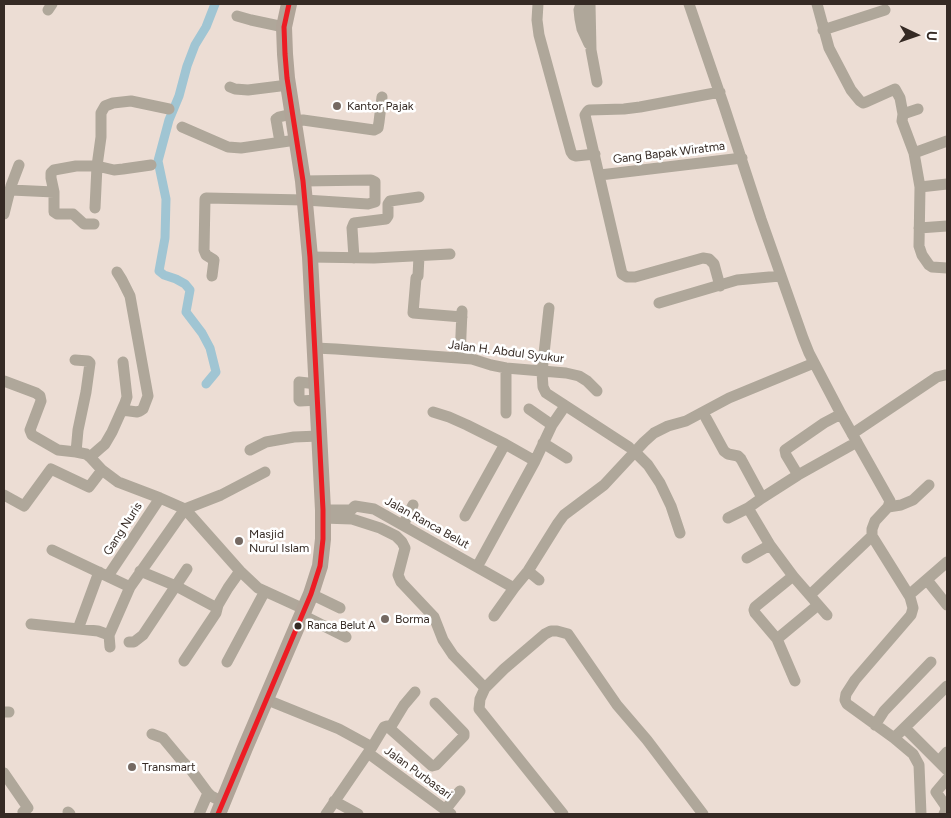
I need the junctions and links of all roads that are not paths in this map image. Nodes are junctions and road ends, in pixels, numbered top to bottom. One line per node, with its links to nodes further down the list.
1 (289, 4): 9 (highway)
2 (538, 4): 26 (street)
3 (581, 4): 11 (street)
4 (590, 4): 11 (street)
5 (689, 4): 15 (street)
6 (816, 4): 10 (street)
7 (885, 10): 10 (street)
8 (237, 16): 9 (street)
9 (284, 27): 13 (highway)
10 (823, 30): 19 (street)
11 (591, 50): 12 (street)
12 (597, 82)
13 (288, 85): 14 (street); 20 (highway)
14 (230, 87)
15 (720, 92): 26 (street); 27 (street)
16 (382, 97): 20 (street)
17 (169, 109): 30 (street)
18 (918, 109): 19 (street)
19 (904, 114): 25 (street)
20 (293, 118): 22 (highway); 24 (street)
21 (182, 127): 24 (street)
22 (296, 140): 24 (street); 32 (highway)
23 (947, 141): 25 (street)
24 (280, 142)
25 (914, 153): 35 (street)
26 (594, 154): 31 (street)
27 (742, 158): 31 (street, Gang Bapak Wiratma); 51 (street)
28 (19, 164): 34 (street)
29 (152, 164): 30 (street)
30 (97, 166): 36 (street); 39 (street)
31 (600, 175): 52 (street)
32 (303, 181): 38 (highway); 38 (street)
33 (947, 184): 35 (street)
34 (8, 186): 36 (street); 40 (street)
35 (920, 187): 43 (street)
36 (54, 192): 41 (street)
37 (418, 197): 47 (street)
38 (305, 200): 46 (highway); 50 (street)
39 (95, 208)
40 (4, 214)
41 (94, 224)
42 (947, 226): 43 (street)
43 (919, 228): 48 (street)
44 (450, 254): 45 (street)
45 (419, 256): 47 (street); 56 (street)
46 (310, 257): 47 (street); 55 (highway)
47 (354, 258)
48 (947, 268)
49 (117, 272): 67 (street)
50 (212, 276)
51 (780, 276): 52 (street); 59 (street)
52 (720, 286): 53 (street)
53 (659, 303)
54 (549, 308): 61 (street)
55 (315, 348): 56 (street, Jalan H. Abdul Syukur); 73 (highway)
56 (460, 358): 60 (street, Jalan H. Abdul Syukur)
57 (75, 360): 79 (street)
58 (123, 362): 67 (street)
59 (814, 363): 70 (street); 78 (street)
60 (506, 368): 61 (street, Jalan H. Abdul Syukur); 69 (street)
61 (542, 372): 64 (street, Jalan H. Abdul Syukur); 65 (street)
62 (947, 375): 74 (street)
63 (4, 381): 79 (street)
64 (597, 391)
65 (565, 406): 72 (street); 78 (street)
66 (529, 408): 72 (street)
67 (122, 410): 80 (street)
68 (433, 412): 76 (street)
69 (506, 413)
70 (842, 414): 74 (street); 85 (street)
71 (706, 418): 89 (street)
72 (552, 424): 75 (street)
73 (319, 436): 77 (street); 94 (highway)
74 (854, 438): 85 (street); 91 (street)
75 (543, 443): 81 (street); 82 (street)
76 (505, 444): 82 (street); 95 (street)
77 (250, 450)
78 (632, 450): 98 (street); 108 (street)
79 (76, 452): 80 (street)
80 (90, 457): 83 (street)
81 (567, 458)
82 (534, 461): 104 (street)
83 (102, 470): 87 (street); 88 (street)
84 (266, 472): 93 (street)
85 (798, 475): 89 (street)
86 (929, 484): 91 (street)
87 (4, 495)
88 (160, 498): 93 (street); 109 (street, Gang Nuris)
89 (762, 498): 92 (street)
90 (412, 505): 97 (street)
91 (888, 507): 99 (street)
92 (748, 508): 96 (street); 100 (street)
93 (188, 513): 106 (street); 107 (street)
94 (323, 514): 97 (street); 97 (street, Jalan Ranca Belut); 121 (highway)
95 (465, 516)
96 (728, 518)
97 (404, 533): 104 (street, Jalan Ranca Belut); 136 (street)
98 (680, 533)
99 (872, 536): 117 (street); 118 (street)
100 (770, 545): 102 (street); 110 (street)
101 (52, 550): 109 (street)
102 (747, 558)
103 (947, 562): 112 (street)
104 (477, 567): 115 (street, Jalan Ranca Belut)
105 (187, 569): 114 (street)
106 (140, 571): 113 (street); 114 (street)
107 (240, 571): 116 (street); 122 (street)
108 (528, 571): 111 (street); 115 (street)
109 (103, 574): 113 (street); 127 (street, Gang Nuris)
110 (793, 576): 117 (street); 129 (street)
111 (539, 580)
112 (927, 580): 118 (street); 120 (street)
113 (130, 586): 127 (street)
114 (176, 586): 122 (street); 130 (street)
115 (514, 588): 125 (street)
116 (265, 591): 121 (street); 132 (street)
117 (810, 594): 119 (street)
118 (909, 595): 140 (street)
119 (818, 604): 124 (street); 129 (street)
120 (947, 605)
121 (306, 606): 123 (street); 128 (street); 138 (highway)
122 (217, 608): 131 (street)
123 (340, 608)
124 (827, 615)
125 (494, 616)
126 (31, 624): 127 (street)
127 (78, 629)
128 (346, 637)
129 (777, 639): 134 (street)
130 (129, 642)
131 (184, 661)
132 (227, 662)
133 (931, 662): 140 (street)
134 (795, 681)
135 (947, 686): 142 (street)
136 (485, 688): 160 (street); 161 (street)
137 (414, 692): 141 (street)
138 (266, 699): 145 (street, Jalan Purbasari); 153 (highway)
139 (435, 703): 141 (street)
140 (875, 725): 144 (street)
141 (390, 728): 145 (street)
142 (905, 728): 144 (street); 147 (street)
143 (152, 734): 152 (street)
144 (894, 738): 162 (street)
145 (370, 750): 154 (street); 156 (street, Jalan Purbasari)
146 (947, 752): 147 (street)
147 (939, 762): 148 (street)
148 (947, 770)
149 (4, 772): 155 (street)
150 (947, 779): 163 (street)
151 (460, 791): 156 (street)
152 (208, 793): 153 (street); 157 (street)
153 (223, 801)
154 (334, 801): 158 (street); 159 (street)
155 (26, 811)
156 (448, 812)
157 (200, 814)
158 (326, 814)
159 (358, 814)
160 (562, 814)
161 (703, 814)
162 (921, 814)
163 (944, 814)

